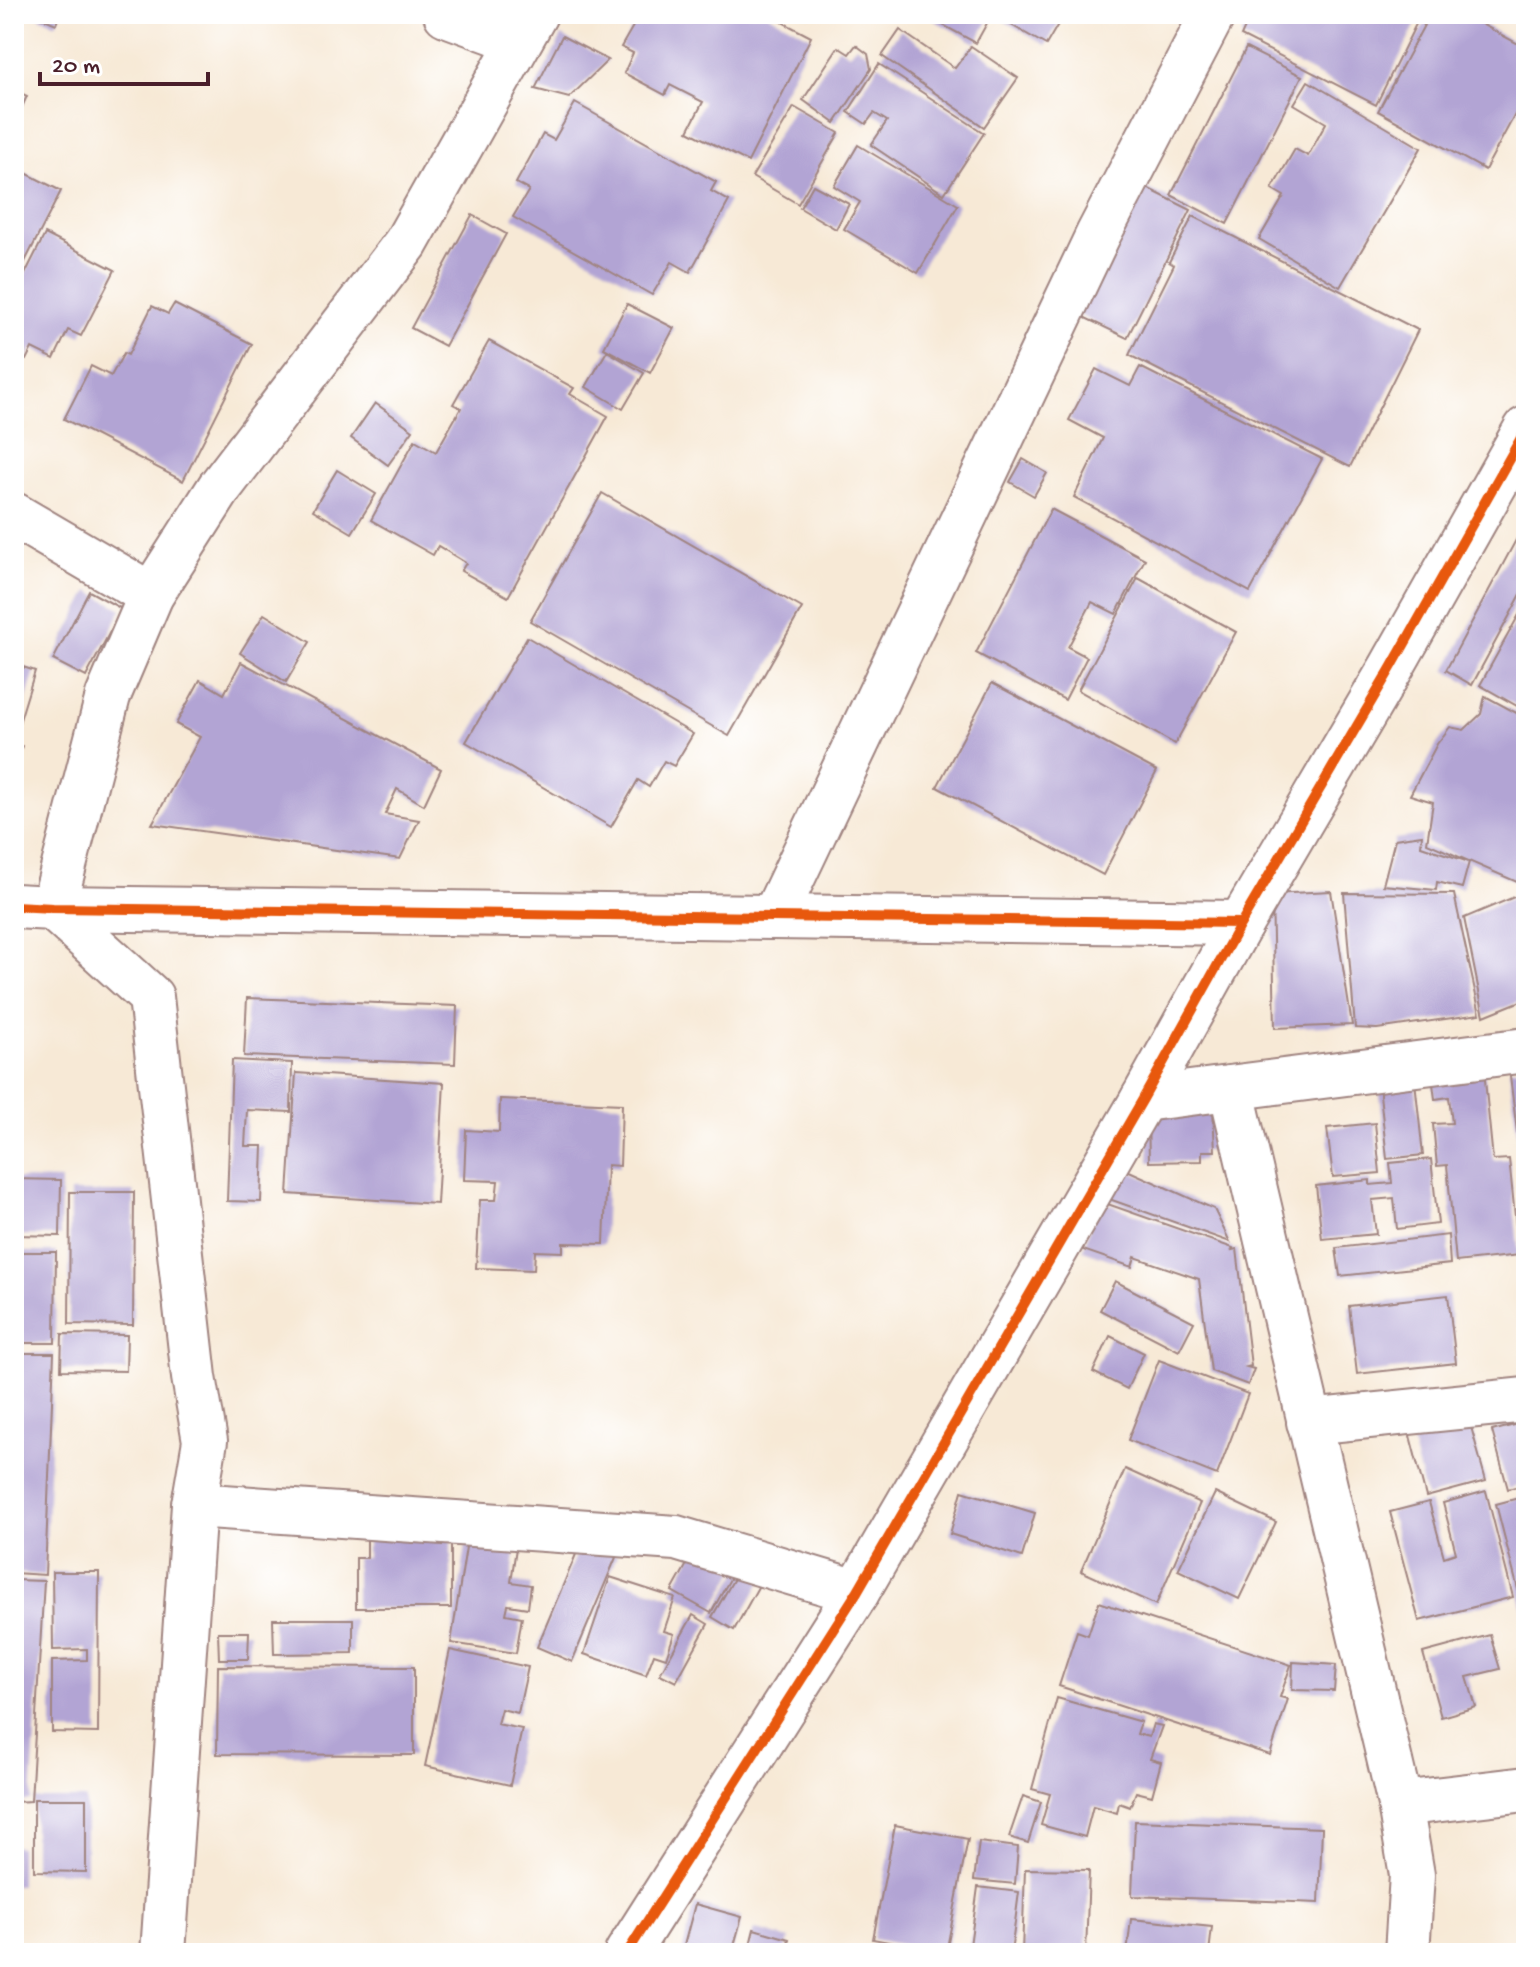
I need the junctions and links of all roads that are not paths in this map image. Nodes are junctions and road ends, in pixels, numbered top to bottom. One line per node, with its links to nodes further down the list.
1 (446, 14): 3 (street)
2 (1213, 14): 8 (street)
3 (527, 27): 6 (street)
4 (1526, 429): 9 (street)
5 (14, 515): 6 (street)
6 (151, 595): 7 (street)
7 (34, 907): 8 (street); 15 (street)
8 (774, 917): 9 (street)
9 (1241, 923): 12 (street)
10 (1526, 1050): 11 (street)
11 (1231, 1088): 12 (street); 14 (street)
12 (1143, 1099): 16 (street)
13 (1526, 1400): 14 (street)
14 (1309, 1422): 18 (street)
15 (194, 1505): 16 (street); 19 (street)
16 (857, 1592): 20 (street)
17 (1526, 1789): 18 (street)
18 (1400, 1804): 21 (street)
19 (163, 1953)
20 (627, 1953)
21 (1407, 1953)

